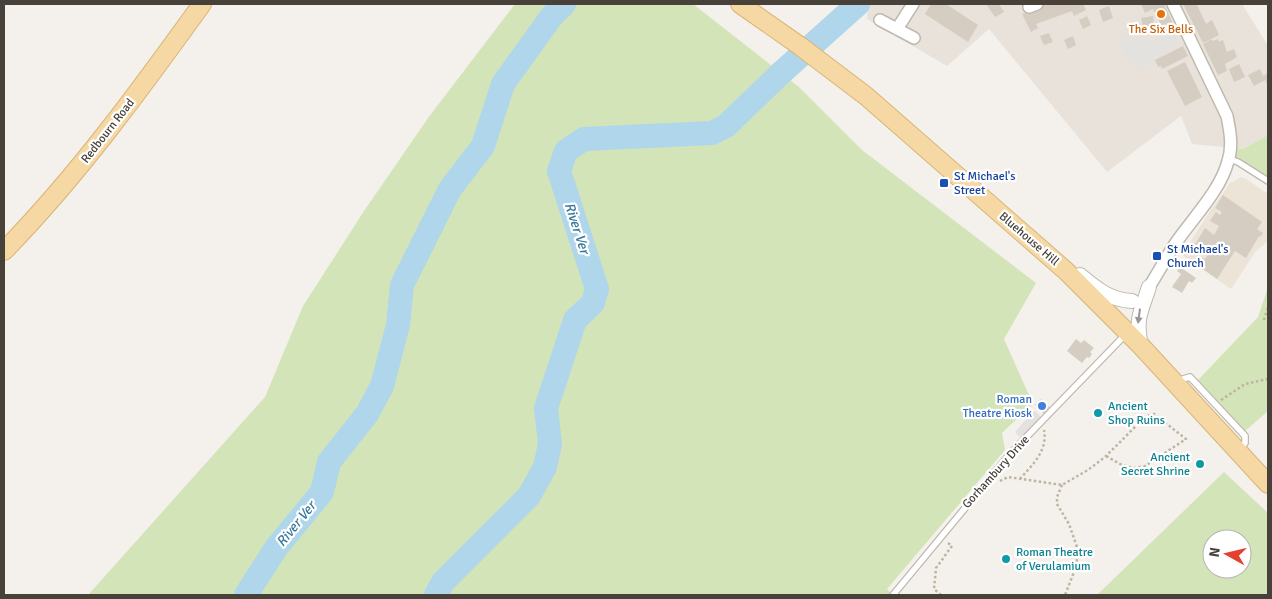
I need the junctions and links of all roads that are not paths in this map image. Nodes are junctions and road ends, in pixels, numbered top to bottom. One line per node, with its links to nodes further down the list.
1 (202, 4): 10 (main road, Redbourn Road)
2 (740, 4): 11 (main road, Bluehouse Hill)
3 (913, 4): 6 (street)
4 (1174, 4): 8 (street)
5 (880, 20): 6 (street)
6 (897, 29): 7 (street)
7 (914, 38)
8 (1229, 159): 9 (lane); 12 (street)
9 (1268, 181)
10 (4, 251)
11 (1066, 271): 13 (street); 14 (main road, Bluehouse Hill)
12 (1149, 287): 13 (street); 15 (street, one-way to 15)
13 (1132, 301): 14 (street)
14 (1121, 326): 15 (main road, Bluehouse Hill); 19 (lane, Gorhambury Drive)
15 (1141, 346): 16 (main road, Bluehouse Hill)
16 (1176, 385): 17 (main road, Bluehouse Hill); 17 (lane)
17 (1237, 452): 18 (main road, Bluehouse Hill)
18 (1268, 484)
19 (893, 595)

